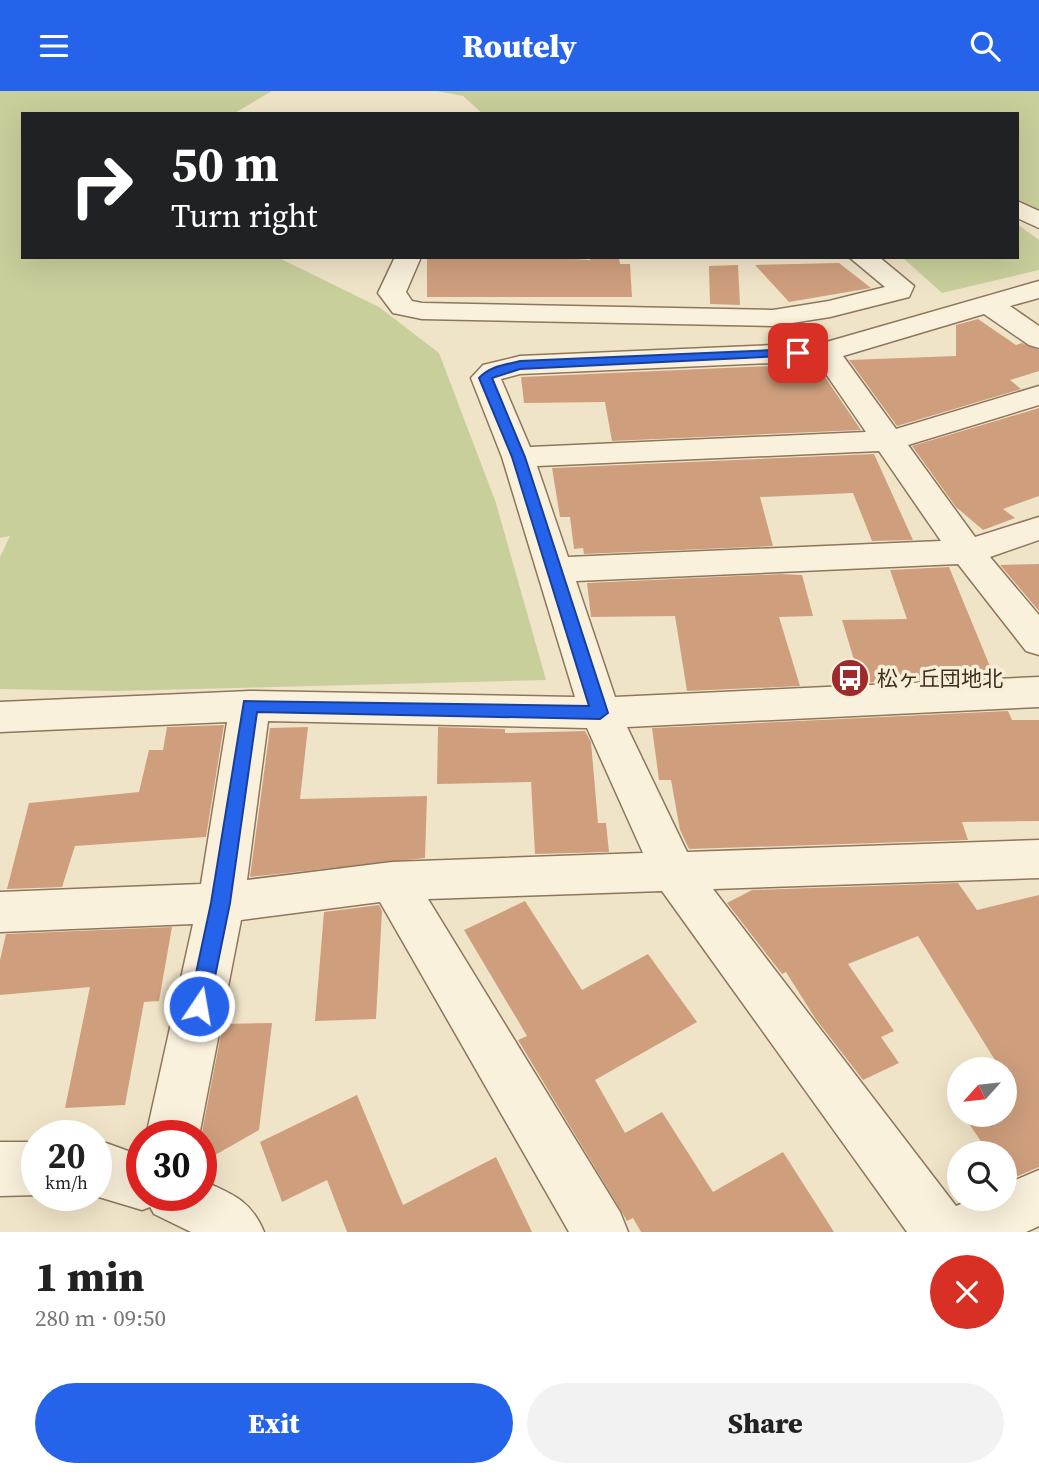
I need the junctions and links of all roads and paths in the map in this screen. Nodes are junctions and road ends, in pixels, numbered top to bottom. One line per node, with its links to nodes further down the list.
1 (1019, 209): 2 (street)
2 (1039, 221)
3 (407, 259): 7 (street)
4 (865, 259): 7 (street)
5 (1039, 289): 6 (street)
6 (988, 304): 8 (street); 9 (street)
7 (607, 314): 10 (street)
8 (1039, 339)
9 (825, 352): 10 (street); 12 (street)
10 (503, 369): 13 (street)
11 (1039, 395): 12 (street)
12 (889, 441): 13 (street); 15 (street)
13 (519, 457): 16 (street)
14 (1039, 528): 15 (street)
15 (967, 552): 16 (street); 17 (street)
16 (557, 570): 20 (street)
17 (1039, 641)
18 (1039, 692): 20 (street)
19 (250, 706): 20 (street); 21 (street); 25 (street)
20 (600, 713): 23 (street)
21 (0, 717)
22 (1039, 859): 23 (street)
23 (675, 874): 24 (street); 34 (street)
24 (392, 881): 25 (street); 33 (street)
25 (221, 903): 26 (street); 27 (street)
26 (0, 912)
27 (175, 1120)
28 (0, 1169): 29 (street)
29 (21, 1170)
30 (1039, 1198): 35 (street)
31 (207, 1211): 32 (street)
32 (236, 1232)
33 (600, 1232)
34 (942, 1232)
35 (962, 1232)

